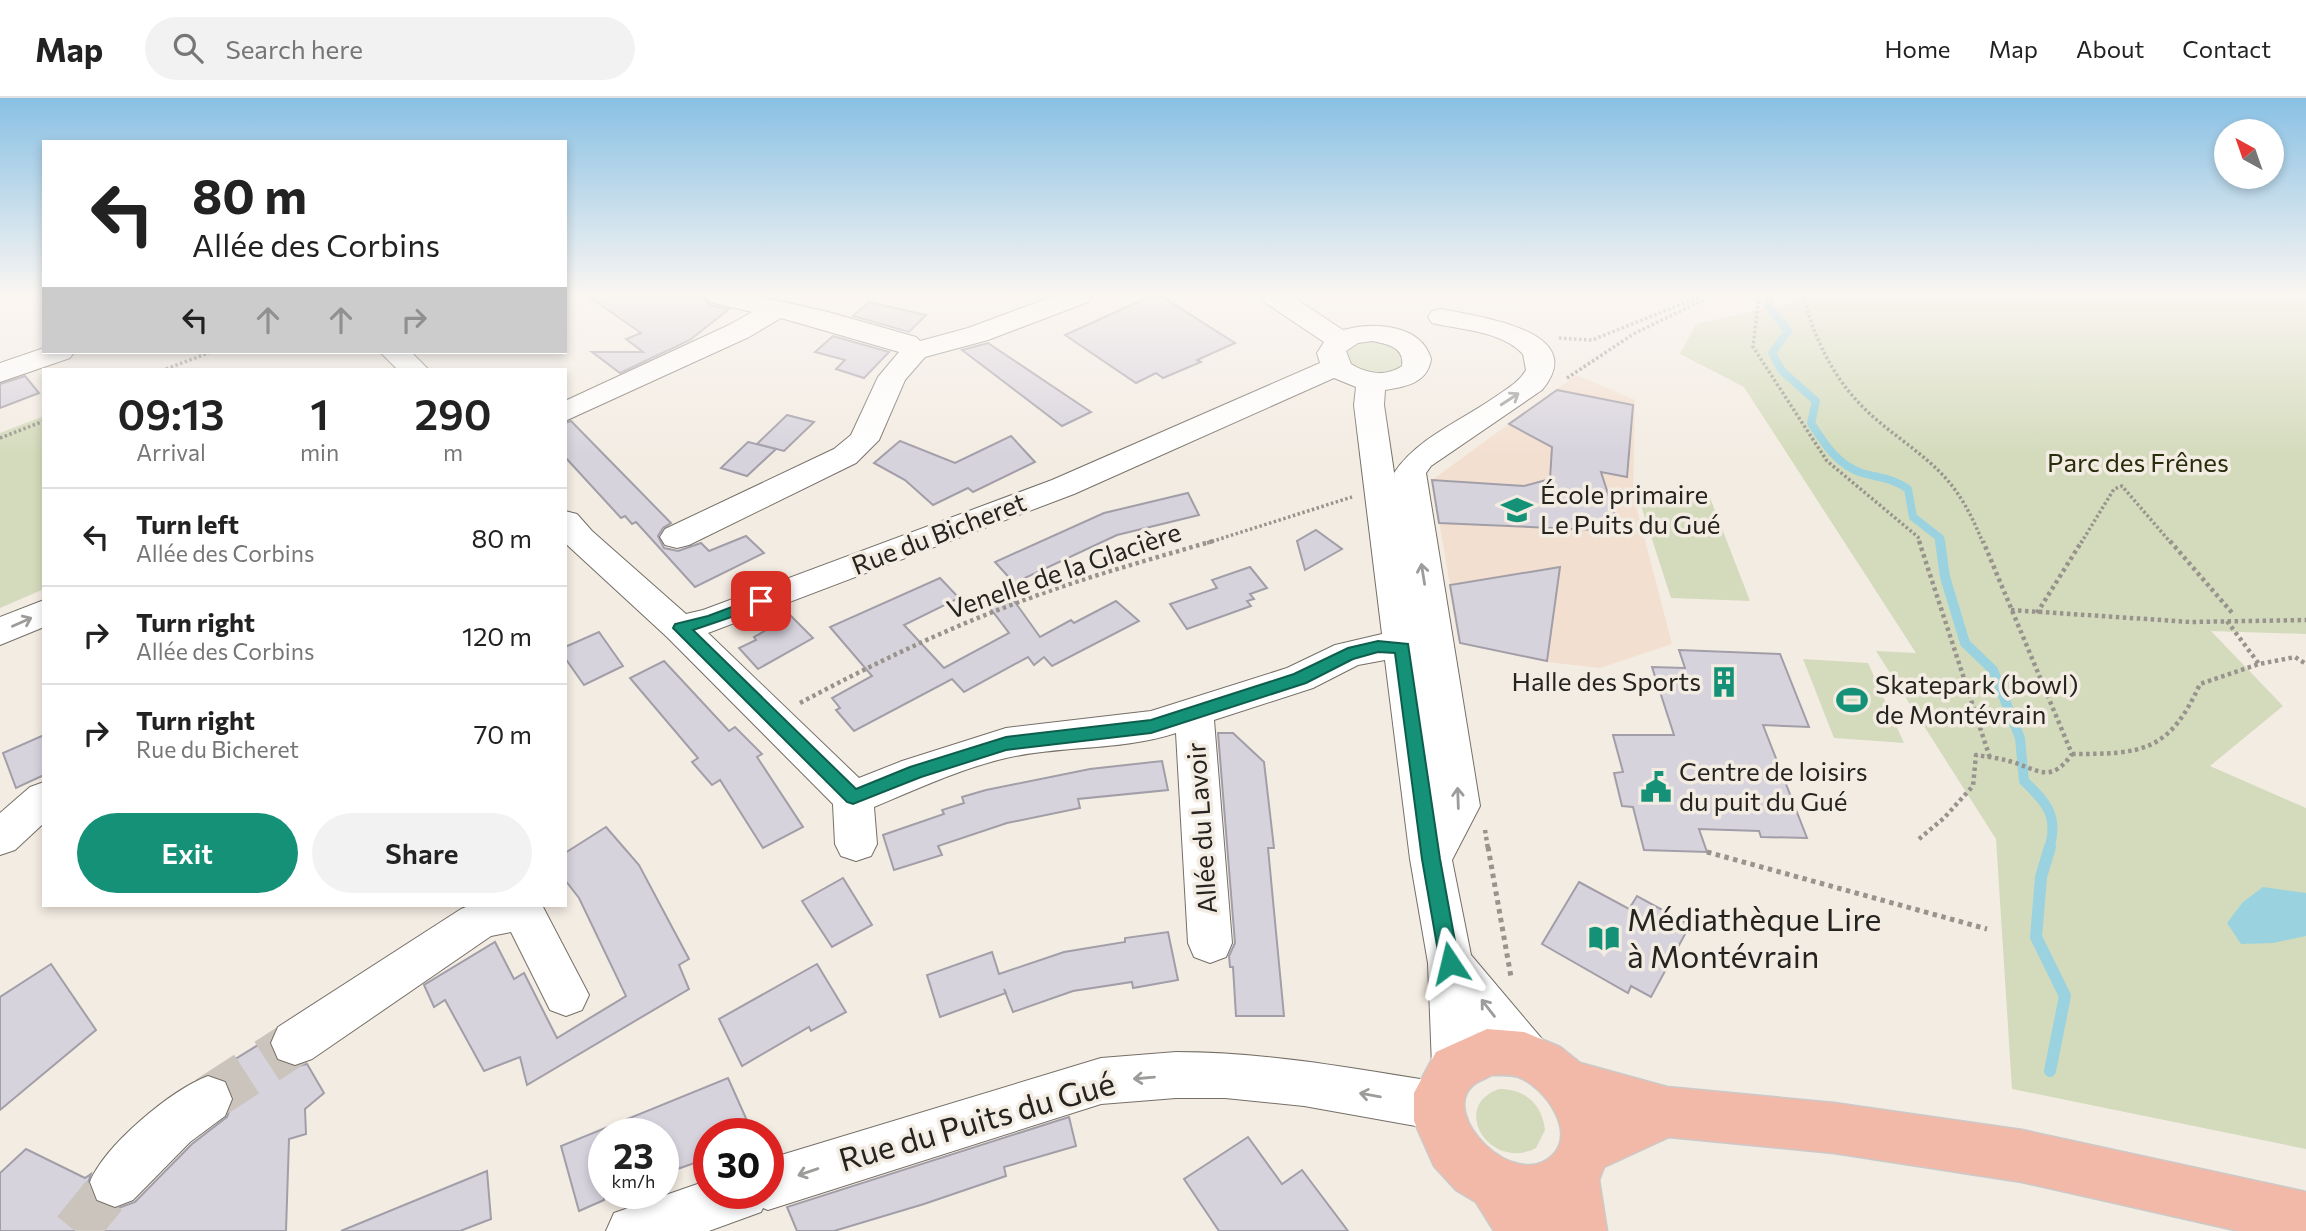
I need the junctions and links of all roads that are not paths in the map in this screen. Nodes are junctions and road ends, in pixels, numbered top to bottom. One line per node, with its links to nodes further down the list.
1 (701, 349): 15 (street)
2 (913, 349): 8 (street)
3 (923, 349): 8 (street)
4 (1333, 349): 9 (street)
5 (1342, 349): 9 (street)
6 (1413, 349): 14 (street)
7 (1534, 349): 27 (street, one-way to 7)
8 (915, 351): 17 (street)
9 (1338, 353): 14 (street); 19 (street, Rue du Bicheret)
10 (54, 354): 13 (street)
11 (396, 354): 12 (street)
12 (413, 368)
13 (0, 373)
14 (1371, 381): 21 (street)
15 (567, 411)
16 (570, 536): 19 (street)
17 (677, 537)
18 (42, 613): 20 (street, one-way to 18)
19 (680, 628): 23 (street)
20 (0, 632)
21 (1403, 648): 22 (street); 27 (street)
22 (1194, 714): 23 (street); 28 (street, Allée du Lavoir)
23 (853, 797): 26 (street)
24 (42, 800): 25 (street)
25 (0, 838)
26 (856, 844)
27 (1431, 859): 29 (street)
28 (1210, 943)
29 (1450, 963): 32 (street, one-way to 29); 34 (street)
30 (566, 995): 31 (street)
31 (295, 1043)
32 (1525, 1055): 33 (main road); 34 (main road)
33 (1567, 1084): 36 (main road); 37 (main road)
34 (1447, 1086): 38 (street, Rue du Puits du Gué, one-way to 38); 40 (main road)
35 (208, 1099): 39 (street)
36 (1667, 1112): 37 (main road); 42 (main road)
37 (1579, 1163): 40 (main road); 45 (main road)
38 (784, 1180)
39 (115, 1182)
40 (1497, 1189): 44 (main road)
41 (698, 1209): 43 (street)
42 (2306, 1219)
43 (632, 1231)
44 (1527, 1231)
45 (1580, 1231)

